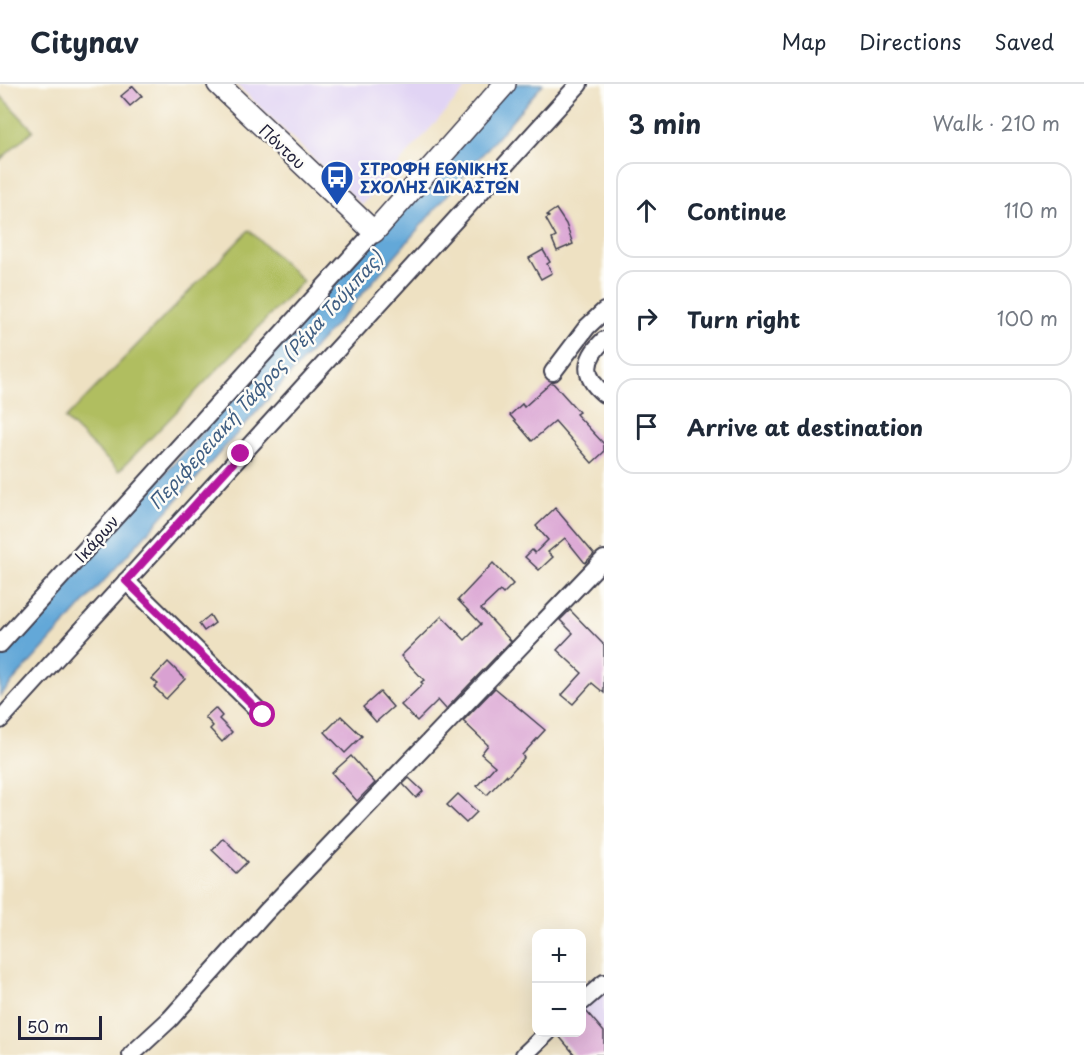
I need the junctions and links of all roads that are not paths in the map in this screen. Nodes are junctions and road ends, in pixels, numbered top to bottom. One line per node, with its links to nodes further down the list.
1 (218, 84): 4 (main road, Πόντου)
2 (505, 84): 4 (main road, Ικάρων)
3 (579, 84): 10 (street)
4 (374, 232): 11 (street, Ικάρων)
5 (604, 311): 7 (street)
6 (604, 340): 8 (street)
7 (554, 372)
8 (604, 394)
9 (604, 559): 17 (street)
10 (126, 581): 12 (street); 13 (street)
11 (0, 644)
12 (263, 715)
13 (0, 720)
14 (604, 982): 15 (street)
15 (586, 998)
16 (543, 1037): 18 (street)
17 (131, 1055)
18 (524, 1055)

